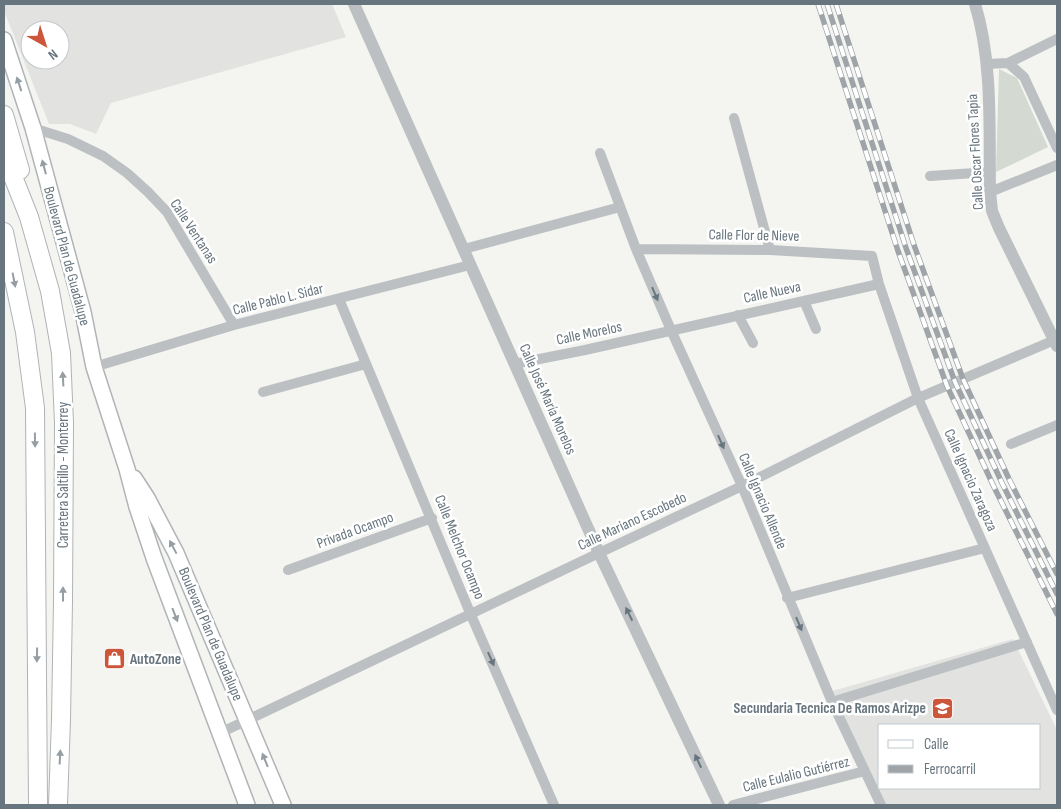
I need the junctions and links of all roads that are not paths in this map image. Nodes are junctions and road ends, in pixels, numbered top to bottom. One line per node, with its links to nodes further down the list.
1 (354, 4): 20 (street, Calle José María Morelos)
2 (975, 4): 6 (street, Calle Oscar Flores Tapia)
3 (1057, 39): 5 (street)
4 (4, 40): 9 (main road, Boulevard Plan de Guadalupe, one-way to 4)
5 (1008, 63): 6 (street); 10 (street)
6 (987, 64): 14 (street, Calle Oscar Flores Tapia)
7 (4, 115): 18 (highway)
8 (734, 118): 22 (street)
9 (33, 128): 29 (street, Calle Ventanas); 36 (main road, Boulevard Plan de Guadalupe, one-way to 9)
10 (1057, 148)
11 (600, 153): 17 (street, Calle Ignacio Allende)
12 (4, 154): 18 (highway, Carretera Saltillo - Monterrey)
13 (1057, 165): 16 (street)
14 (990, 172): 15 (street); 16 (street, Calle Oscar Flores Tapia)
15 (930, 176)
16 (990, 192): 32 (street, Calle Oscar Flores Tapia)
17 (620, 207): 20 (street); 21 (street, Calle Ignacio Allende)
18 (29, 217): 55 (highway, Carretera Saltillo - Monterrey, one-way to 18)
19 (4, 232): 56 (highway, Carretera Saltillo - Monterrey, one-way to 56)
20 (464, 249): 24 (street, Calle José María Morelos)
21 (636, 249): 22 (street, Calle Flor de Nieve); 31 (street, Calle Ignacio Allende, one-way to 31)
22 (770, 250): 23 (street, Calle Flor de Nieve)
23 (872, 256): 25 (street, Calle Ignacio Zaragoza)
24 (470, 265): 26 (street, Calle Pablo L. Sidar); 35 (street, Calle José María Morelos)
25 (879, 284): 27 (street, Calle Nueva); 38 (street, Calle Ignacio Zaragoza)
26 (339, 299): 29 (street, Calle Pablo L. Sidar); 34 (street, Calle Melchor Ocampo)
27 (804, 301): 28 (street, Calle Nueva); 30 (street)
28 (738, 315): 31 (street, Calle Nueva); 33 (street)
29 (234, 325): 36 (street, Calle Pablo L. Sidar)
30 (816, 329)
31 (671, 330): 35 (street, Calle Morelos); 42 (street, Calle Ignacio Allende, one-way to 42)
32 (1056, 342): 38 (street, Calle Mariano Escobedo)
33 (753, 343)
34 (366, 364): 37 (street); 43 (street, Calle Melchor Ocampo)
35 (514, 364): 45 (street, Calle José María Morelos)
36 (94, 367): 41 (main road, Boulevard Plan de Guadalupe)
37 (263, 392)
38 (918, 398): 42 (street, Calle Mariano Escobedo); 44 (street, Calle Ignacio Zaragoza)
39 (1057, 425): 40 (street)
40 (1011, 444)
41 (127, 469): 52 (main road, Boulevard Plan de Guadalupe, one-way to 41); 53 (main road, Boulevard Plan de Guadalupe, one-way to 53)
42 (742, 486): 45 (street, Calle Mariano Escobedo); 47 (street, Calle Ignacio Allende)
43 (432, 518): 46 (street, Privada Ocampo); 48 (street, Calle Melchor Ocampo)
44 (985, 548): 47 (street); 49 (street, Calle Ignacio Zaragoza)
45 (599, 552): 48 (street, Calle Mariano Escobedo); 60 (street, Calle José María Morelos, one-way to 45)
46 (288, 570)
47 (787, 598): 50 (street, Calle Ignacio Allende, one-way to 50)
48 (471, 615): 52 (street, Calle Mariano Escobedo); 59 (street, Calle Melchor Ocampo, one-way to 59)
49 (1028, 642): 50 (street); 51 (street, Calle Ignacio Zaragoza)
50 (832, 702): 54 (street, Calle Ignacio Allende)
51 (1057, 710)
52 (248, 720): 53 (street, Calle Mariano Escobedo); 58 (main road, Boulevard Plan de Guadalupe, one-way to 52)
53 (220, 734): 57 (main road, Boulevard Plan de Guadalupe)
54 (865, 771): 61 (street, Calle Eulalio Gutiérrez); 62 (street, Calle Ignacio Allende)
55 (59, 802)
56 (38, 805)
57 (247, 805)
58 (283, 805)
59 (554, 805)
60 (718, 805)
61 (734, 805)
62 (881, 805)

